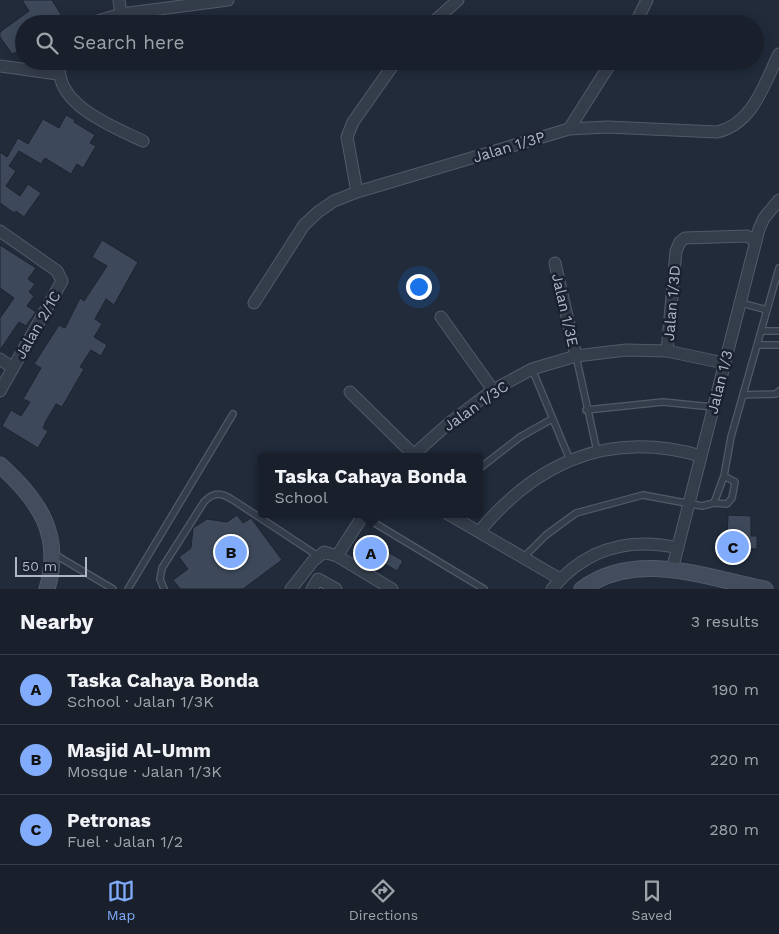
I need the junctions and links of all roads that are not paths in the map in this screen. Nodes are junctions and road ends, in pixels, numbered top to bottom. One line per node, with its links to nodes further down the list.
1 (119, 0): 5 (street)
2 (228, 0): 5 (street)
3 (458, 0): 7 (street)
4 (647, 0): 8 (street)
5 (121, 14): 6 (street)
6 (118, 15)
7 (440, 15)
8 (640, 15)
9 (779, 54): 17 (street, Jalan 1/3P)
10 (0, 66): 11 (street)
11 (15, 68)
12 (28, 70): 16 (street)
13 (58, 70): 16 (street)
14 (390, 70): 19 (street)
15 (606, 70): 17 (street)
16 (57, 74): 18 (street)
17 (569, 129): 19 (street, Jalan 1/3P)
18 (143, 141)
19 (357, 192): 25 (street, Jalan 1/3P)
20 (779, 200): 22 (street, Jalan 1/3)
21 (0, 231): 37 (street, Jalan 2/1C)
22 (756, 241): 26 (street, Jalan 1/3); 33 (street, Jalan 1/3D)
23 (555, 263): 34 (street, Jalan 1/3E)
24 (779, 268): 27 (lane)
25 (254, 303)
26 (741, 303): 27 (lane); 36 (street, Jalan 1/3)
27 (766, 310): 30 (lane)
28 (442, 317): 40 (street)
29 (779, 331): 30 (lane)
30 (761, 332): 31 (lane)
31 (758, 345): 32 (lane); 43 (lane)
32 (779, 345)
33 (667, 351): 34 (street, Jalan 1/3C); 36 (street, Jalan 1/3C)
34 (576, 356): 38 (street, Jalan 1/3C); 45 (lane)
35 (0, 359): 37 (street)
36 (724, 363): 44 (street, Jalan 1/3)
37 (13, 368): 39 (street, Jalan 2/1C)
38 (532, 369): 40 (street, Jalan 1/3C); 47 (lane)
39 (0, 390)
40 (493, 390): 50 (street, Jalan 1/3C)
41 (779, 391): 43 (lane)
42 (350, 392): 49 (street)
43 (743, 395): 55 (lane)
44 (714, 406): 45 (lane); 51 (street, Jalan 1/3)
45 (586, 410): 48 (lane)
46 (233, 414): 74 (lane)
47 (552, 419): 52 (lane); 54 (lane)
48 (597, 451): 51 (street); 52 (street)
49 (410, 453)
50 (414, 453)
51 (701, 456): 57 (street, Jalan 1/3)
52 (570, 460): 63 (street)
53 (0, 465): 65 (street)
54 (483, 466)
55 (724, 476): 56 (lane); 56 (lane)
56 (714, 503): 57 (lane)
57 (689, 504): 64 (street, Jalan 1/3); 68 (lane)
58 (258, 516): 75 (lane)
59 (260, 518): 66 (lane)
60 (358, 518): 67 (street)
61 (362, 518): 80 (lane)
62 (455, 518): 63 (street)
63 (479, 532): 68 (street)
64 (678, 548): 69 (street, Jalan 1/3); 70 (street)
65 (54, 554): 72 (street); 73 (lane)
66 (318, 556): 67 (street); 76 (street)
67 (337, 556): 71 (street)
68 (523, 558): 70 (street)
69 (672, 570): 82 (street); 83 (street)
70 (560, 579): 81 (street)
71 (378, 585): 79 (street)
72 (47, 589)
73 (113, 589)
74 (128, 589)
75 (164, 589)
76 (291, 589)
77 (312, 589): 78 (street)
78 (336, 589)
79 (392, 589)
80 (484, 589)
81 (552, 589)
82 (582, 589)
83 (765, 589)

